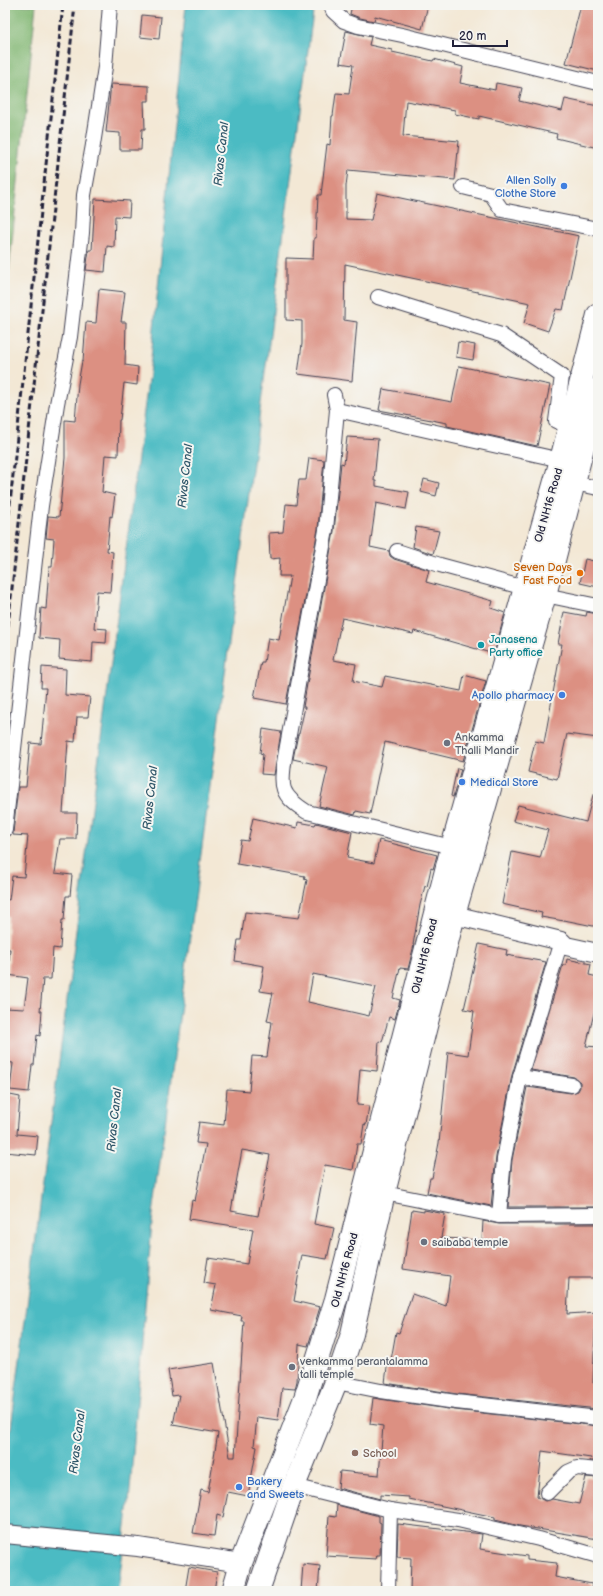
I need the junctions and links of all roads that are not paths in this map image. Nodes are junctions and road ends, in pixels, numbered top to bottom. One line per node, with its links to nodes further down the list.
1 (110, 5): 19 (street)
2 (331, 5): 3 (street)
3 (598, 83)
4 (463, 188): 5 (street)
5 (598, 229)
6 (378, 297): 11 (street)
7 (598, 315): 11 (main road, Old NH16 Road)
8 (598, 389): 13 (main road, Old NH16 Road)
9 (334, 396): 10 (street)
10 (336, 410): 12 (street); 20 (street)
11 (569, 426): 12 (main road, Old NH16 Road)
12 (561, 460): 16 (main road, Old NH16 Road)
13 (574, 483): 14 (street); 17 (main road, Old NH16 Road)
14 (598, 488)
15 (397, 551): 16 (street)
16 (525, 588): 20 (main road, Old NH16 Road)
17 (545, 595): 18 (street); 21 (main road, Old NH16 Road)
18 (598, 606)
19 (5, 830)
20 (452, 847): 37 (main road, Old NH16 Road)
21 (454, 915): 22 (street); 26 (main road, Old NH16 Road)
22 (561, 941): 23 (street); 24 (street)
23 (598, 953)
24 (520, 1077): 25 (street); 28 (street)
25 (572, 1085)
26 (384, 1193): 28 (street); 29 (main road, Old NH16 Road)
27 (598, 1215): 28 (street)
28 (499, 1216)
29 (336, 1382): 30 (street); 32 (main road, Old NH16 Road)
30 (598, 1418)
31 (598, 1470): 33 (street)
32 (294, 1486): 34 (street); 39 (main road, Old NH16 Road)
33 (547, 1493)
34 (390, 1510): 36 (street); 40 (street)
35 (5, 1534): 37 (street)
36 (598, 1556)
37 (241, 1563): 38 (main road, Old NH16 Road)
38 (233, 1591)
39 (258, 1591)
40 (388, 1591)

